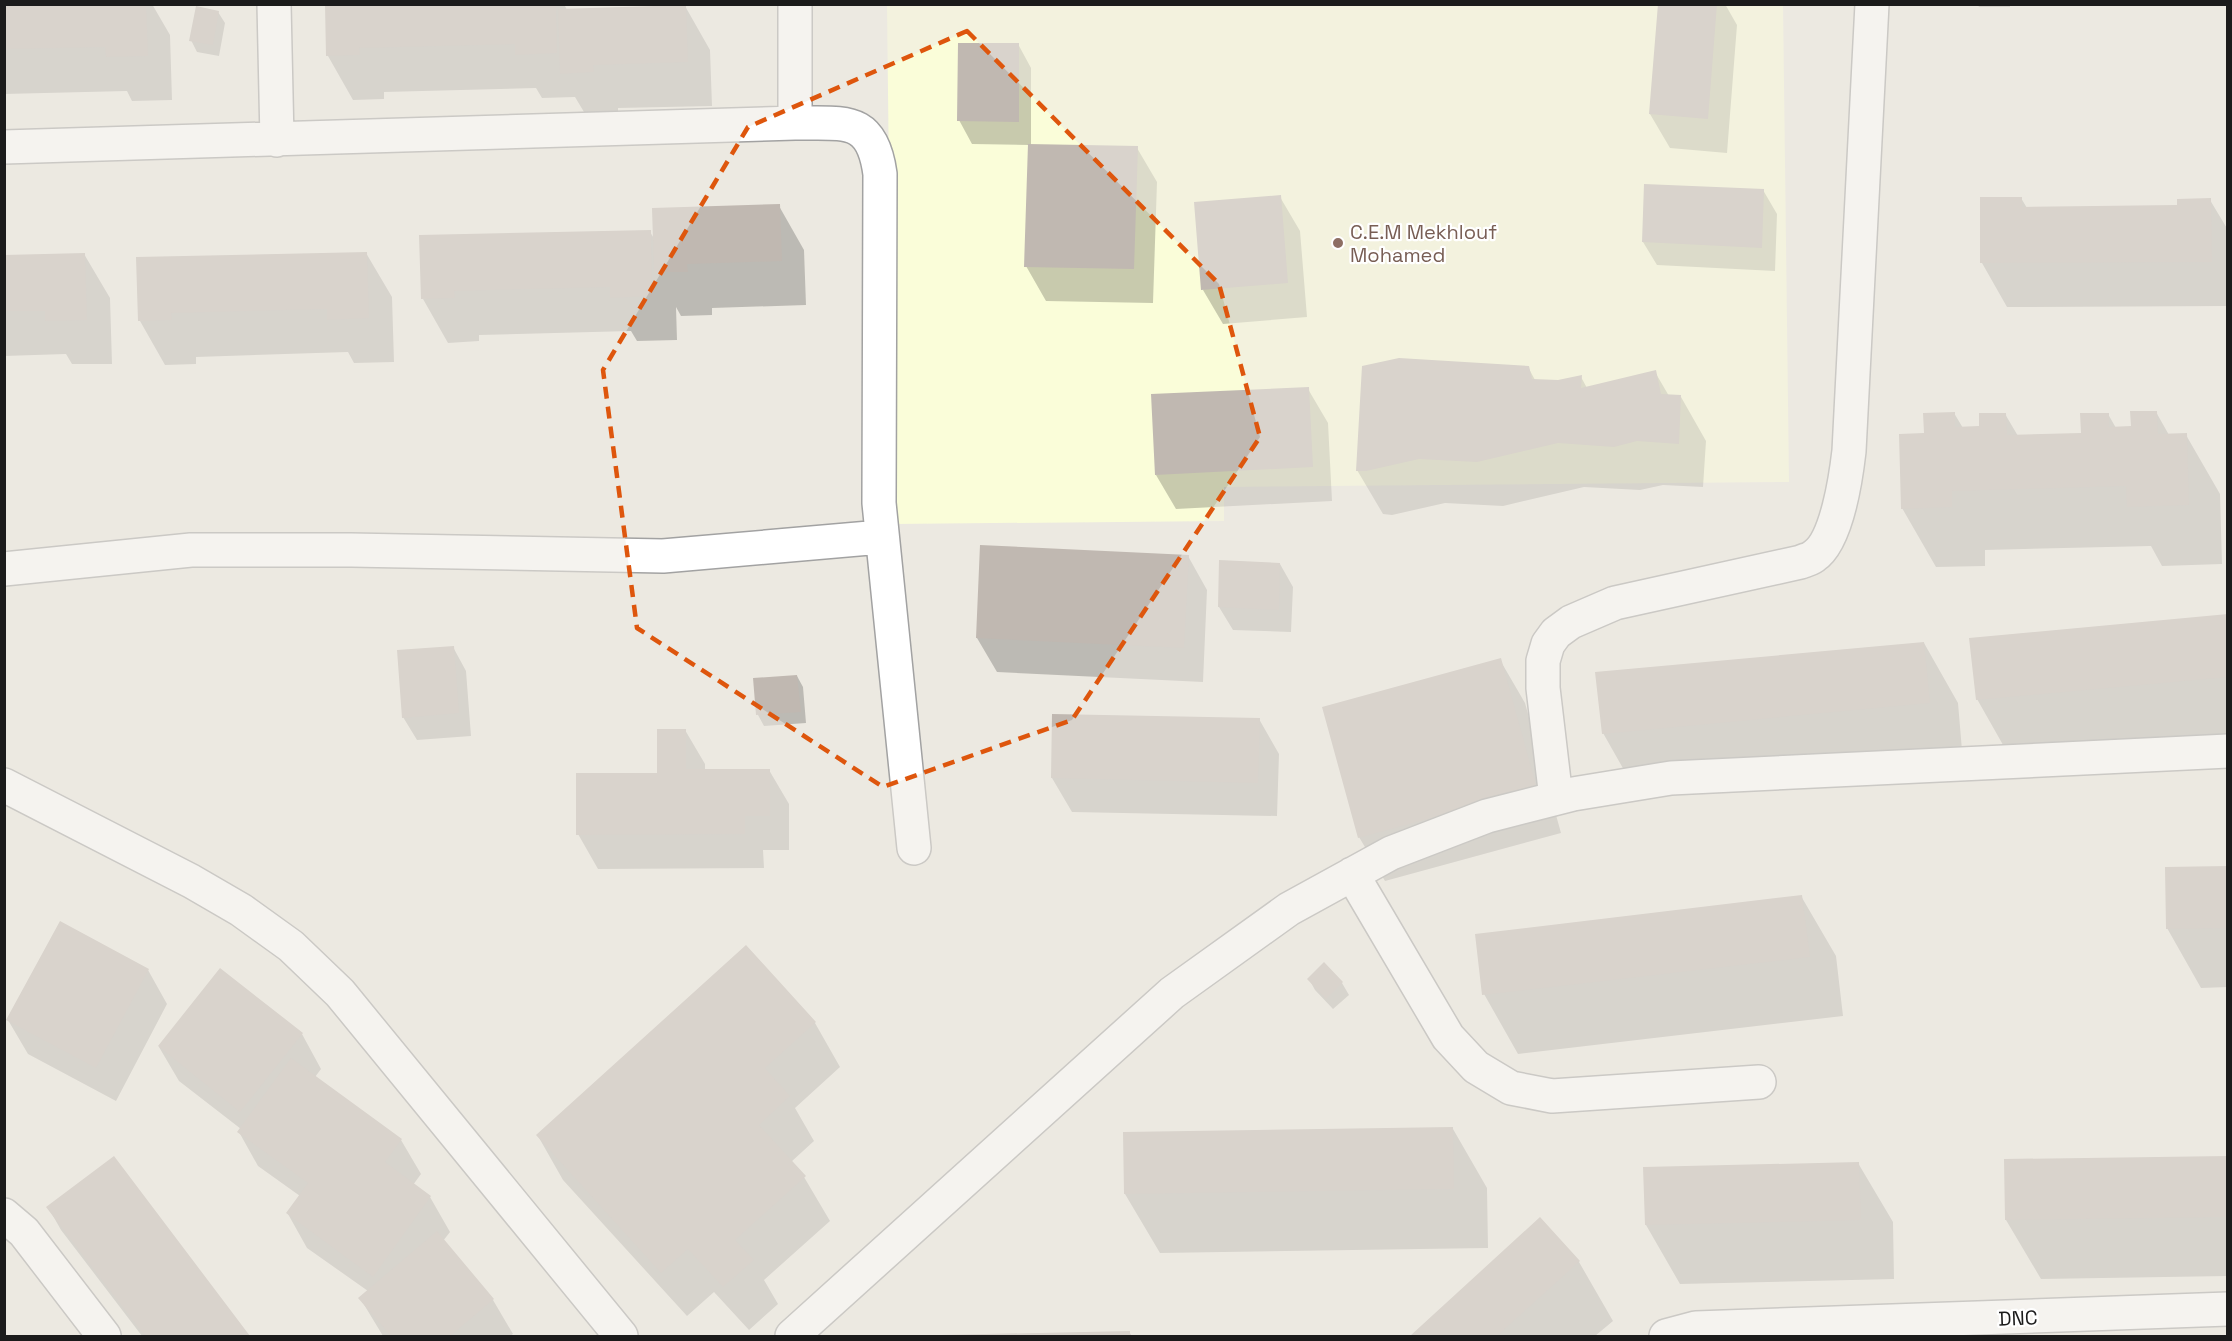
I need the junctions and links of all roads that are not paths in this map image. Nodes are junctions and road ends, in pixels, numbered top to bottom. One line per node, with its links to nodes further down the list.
1 (274, 4): 5 (street)
2 (795, 4): 4 (street)
3 (1872, 4): 11 (street)
4 (795, 123): 5 (street); 7 (street)
5 (277, 140): 6 (street)
6 (4, 147)
7 (881, 537): 8 (street); 12 (street)
8 (4, 569)
9 (2228, 752): 11 (street)
10 (4, 785): 18 (street)
11 (1556, 798): 13 (street)
12 (914, 848)
13 (1352, 874): 14 (street); 19 (street)
14 (1759, 1082)
15 (4, 1215): 17 (street)
16 (2228, 1309): 20 (street, DNC)
17 (104, 1336)
18 (621, 1336)
19 (792, 1336)
20 (1666, 1336)

